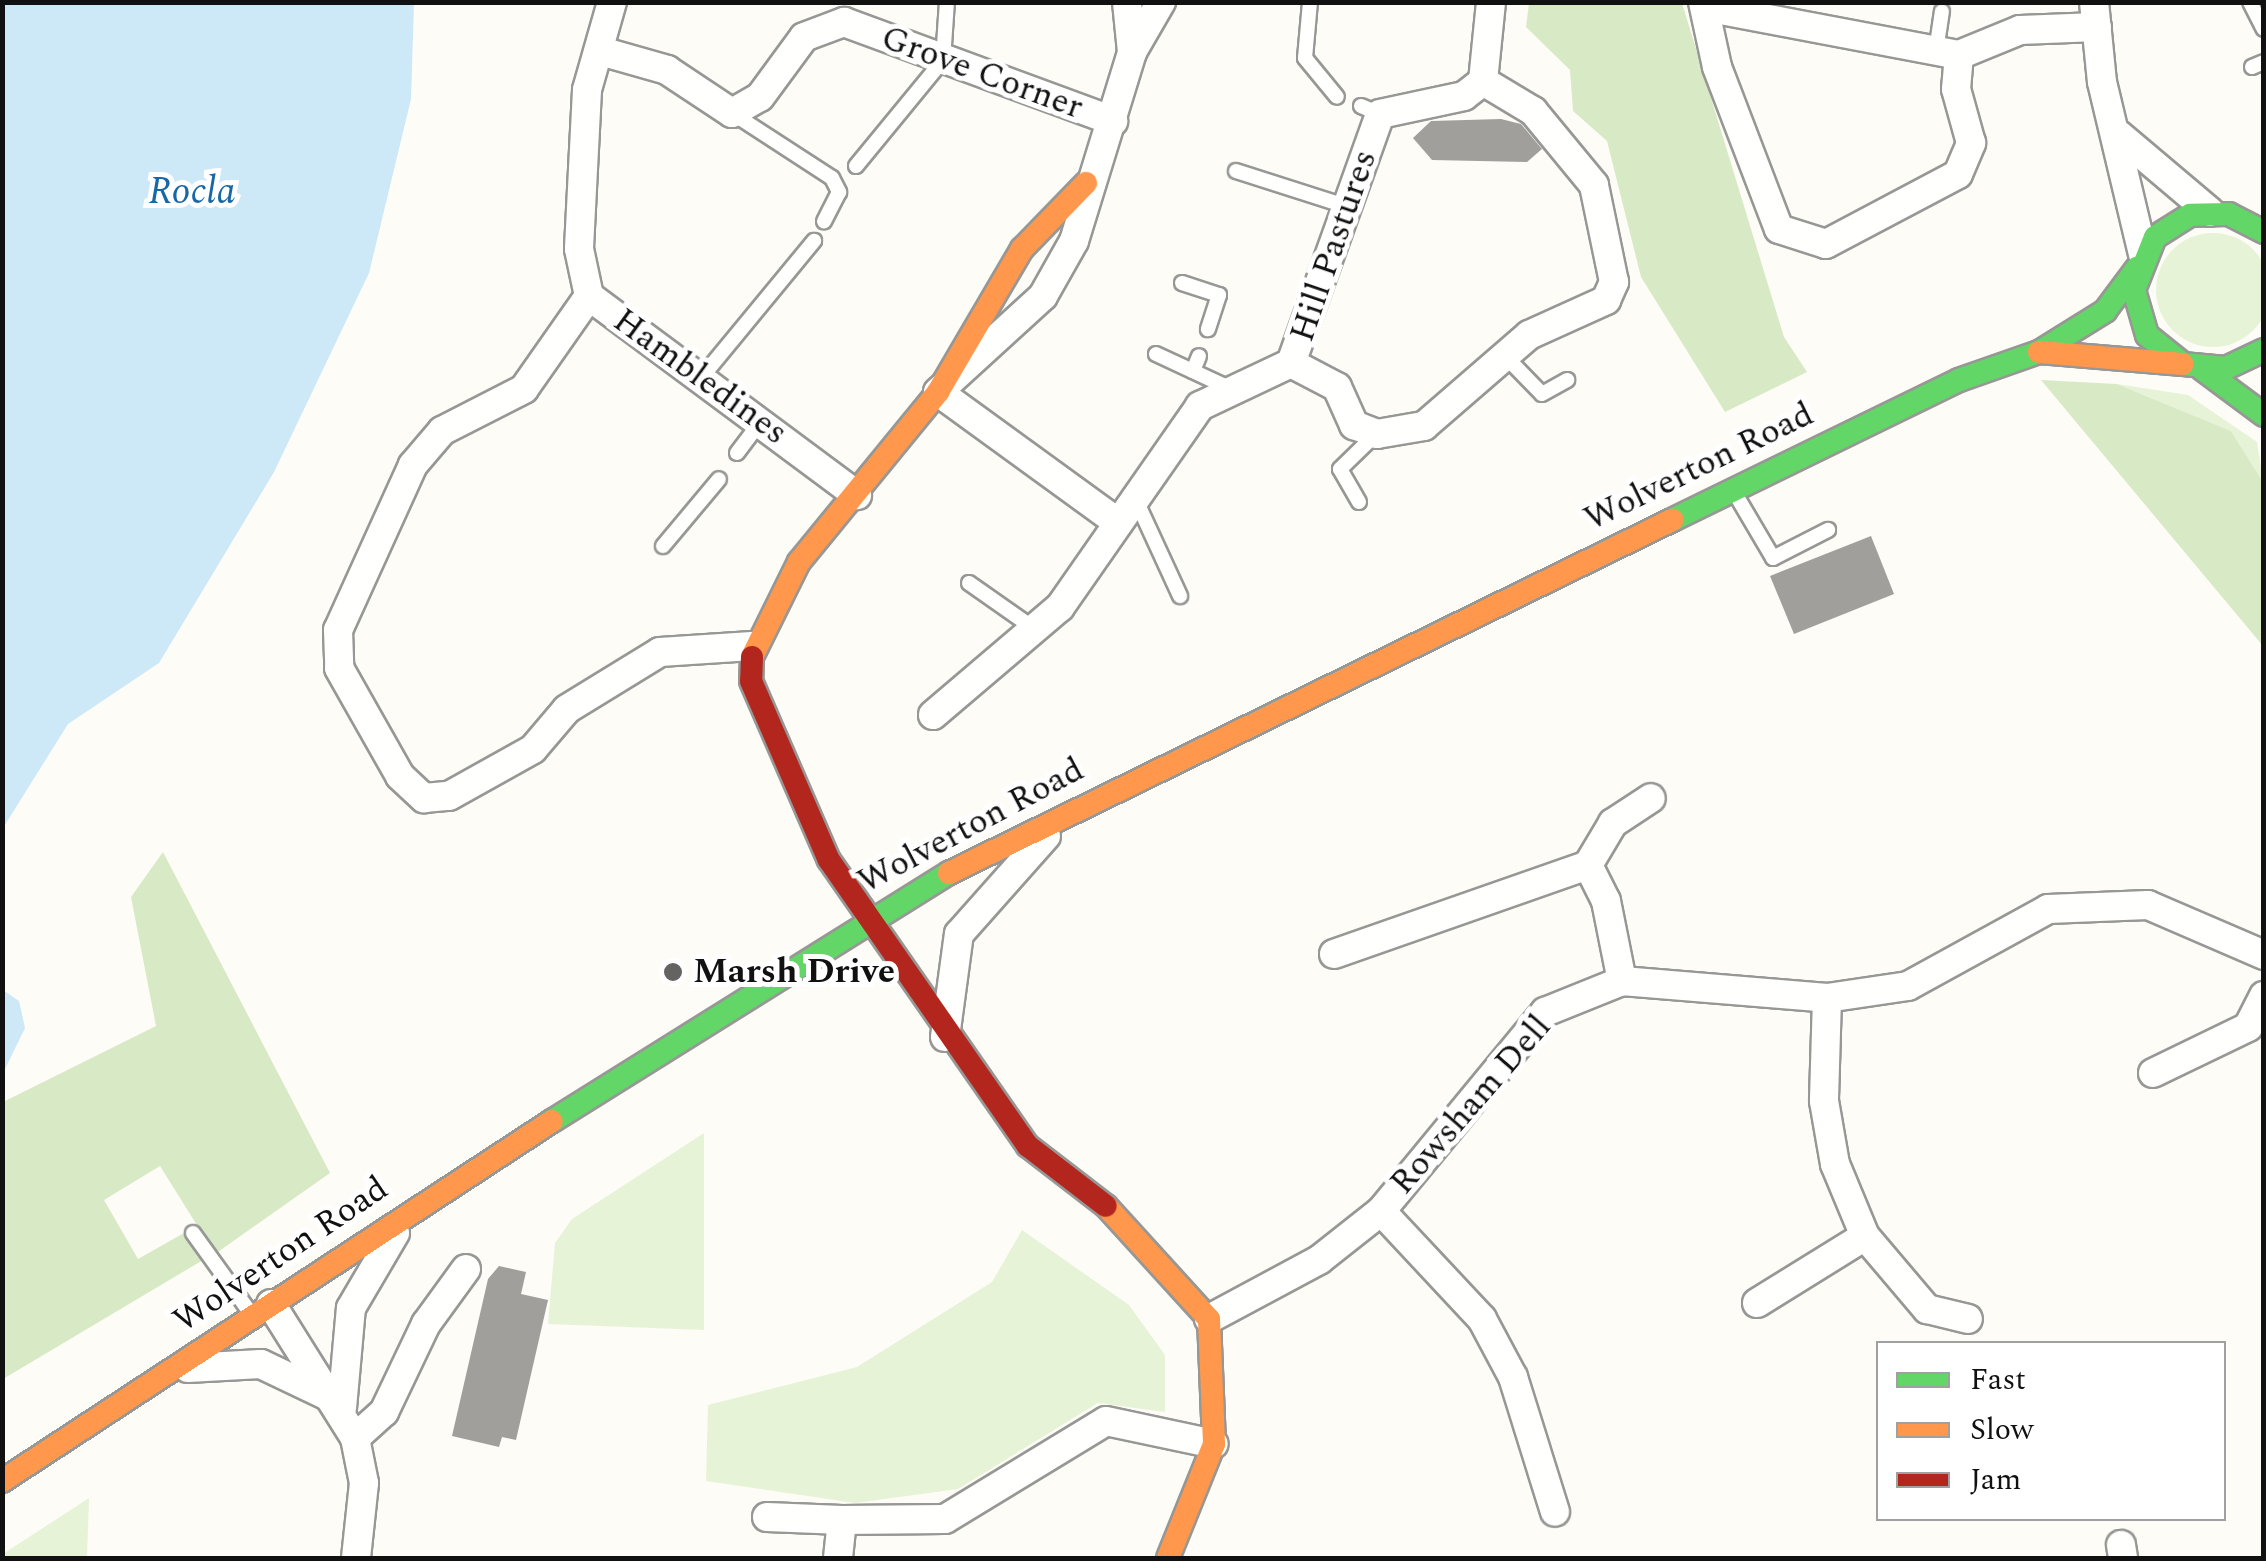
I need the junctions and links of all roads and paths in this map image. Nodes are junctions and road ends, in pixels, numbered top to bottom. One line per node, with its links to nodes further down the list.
1 (612, 2): 12 (street, Hambledines)
2 (947, 2): 15 (lane)
3 (1128, 2): 13 (street)
4 (1161, 2): 13 (street)
5 (1310, 2): 17 (lane)
6 (1491, 2): 16 (street)
7 (2250, 2): 11 (lane)
8 (1704, 5): 14 (street); 14 (street)
9 (1942, 10): 14 (lane)
10 (2096, 15): 14 (street); 20 (street)
11 (2264, 29)
12 (604, 52): 18 (street); 32 (street, Hambledines)
13 (1132, 52): 19 (street)
14 (1947, 53)
15 (943, 60): 18 (street, Grove Corner); 19 (street, Grove Corner); 21 (lane)
16 (1483, 81): 25 (street, Hill Pastures); 38 (street)
17 (1337, 97)
18 (732, 113): 27 (lane)
19 (1113, 121): 23 (street)
20 (2119, 136): 26 (street); 30 (street)
21 (856, 166)
22 (1236, 170): 25 (lane)
23 (1086, 183): 45 (street); 45 (street)
24 (2264, 202): 26 (street)
25 (1350, 208): 39 (street, Hill Pastures)
26 (2220, 213): 28 (street); 30 (street, Wolverton Road)
27 (824, 221)
28 (2264, 232)
29 (814, 241): 42 (lane)
30 (2140, 261): 35 (street, Wolverton Road); 40 (street)
31 (1182, 283): 33 (lane)
32 (589, 296): 42 (street, Hambledines); 61 (street)
33 (1208, 329)
34 (2264, 350): 40 (street)
35 (2039, 352): 40 (street, Wolverton Road); 51 (street, Wolverton Road)
36 (1156, 354): 41 (lane)
37 (1199, 356): 41 (lane)
38 (1507, 358): 43 (lane); 48 (street)
39 (1291, 363): 44 (street, Hill Pastures); 48 (street)
40 (2192, 366): 46 (street)
41 (1193, 372): 44 (lane)
42 (701, 378): 47 (street, Hambledines)
43 (1567, 380)
44 (1227, 388): 52 (street, Hill Pastures)
45 (938, 392): 53 (street); 55 (street)
46 (2264, 416)
47 (760, 422): 49 (lane); 53 (street, Hambledines)
48 (1377, 434): 54 (lane)
49 (738, 453)
50 (719, 479): 57 (lane)
51 (1733, 489): 56 (lane); 64 (street, Wolverton Road)
52 (1133, 492): 55 (street, Hill Pastures); 59 (lane)
53 (857, 495): 61 (street)
54 (1358, 502)
55 (1113, 518): 60 (street, Hill Pastures)
56 (1828, 530)
57 (662, 546)
58 (969, 583): 60 (lane)
59 (1180, 596)
60 (1033, 628): 62 (street, Hill Pastures)
61 (752, 646): 66 (street)
62 (933, 714)
63 (1650, 798): 65 (street)
64 (1086, 803): 66 (street, Wolverton Road); 72 (street)
65 (1588, 865): 67 (street); 69 (street)
66 (869, 919): 72 (street); 74 (street, Wolverton Road)
67 (1334, 954)
68 (2264, 956): 71 (street, Rowsham Dell)
69 (1622, 981): 71 (street, Rowsham Dell); 75 (street, Rowsham Dell)
70 (2264, 996): 73 (street)
71 (1827, 998): 77 (street)
72 (945, 1037): 81 (street)
73 (2153, 1073)
74 (422, 1204): 80 (street, Wolverton Road); 84 (street)
75 (1380, 1212): 81 (street, Rowsham Dell); 88 (street, Rowsham Dell)
76 (193, 1233): 80 (lane)
77 (1866, 1236): 79 (street); 82 (street)
78 (466, 1270): 85 (street)
79 (1757, 1303)
80 (262, 1310): 83 (street, Wolverton Road); 84 (street)
81 (1209, 1319): 86 (street)
82 (1968, 1319)
83 (163, 1376): 84 (street); 87 (street, Wolverton Road)
84 (342, 1408): 85 (street)
85 (355, 1438): 91 (street)
86 (1214, 1444): 90 (street); 93 (street)
87 (2, 1481)
88 (1556, 1512)
89 (766, 1516): 90 (street)
90 (842, 1520): 92 (street)
91 (356, 1558)
92 (838, 1558)
93 (1168, 1558)

